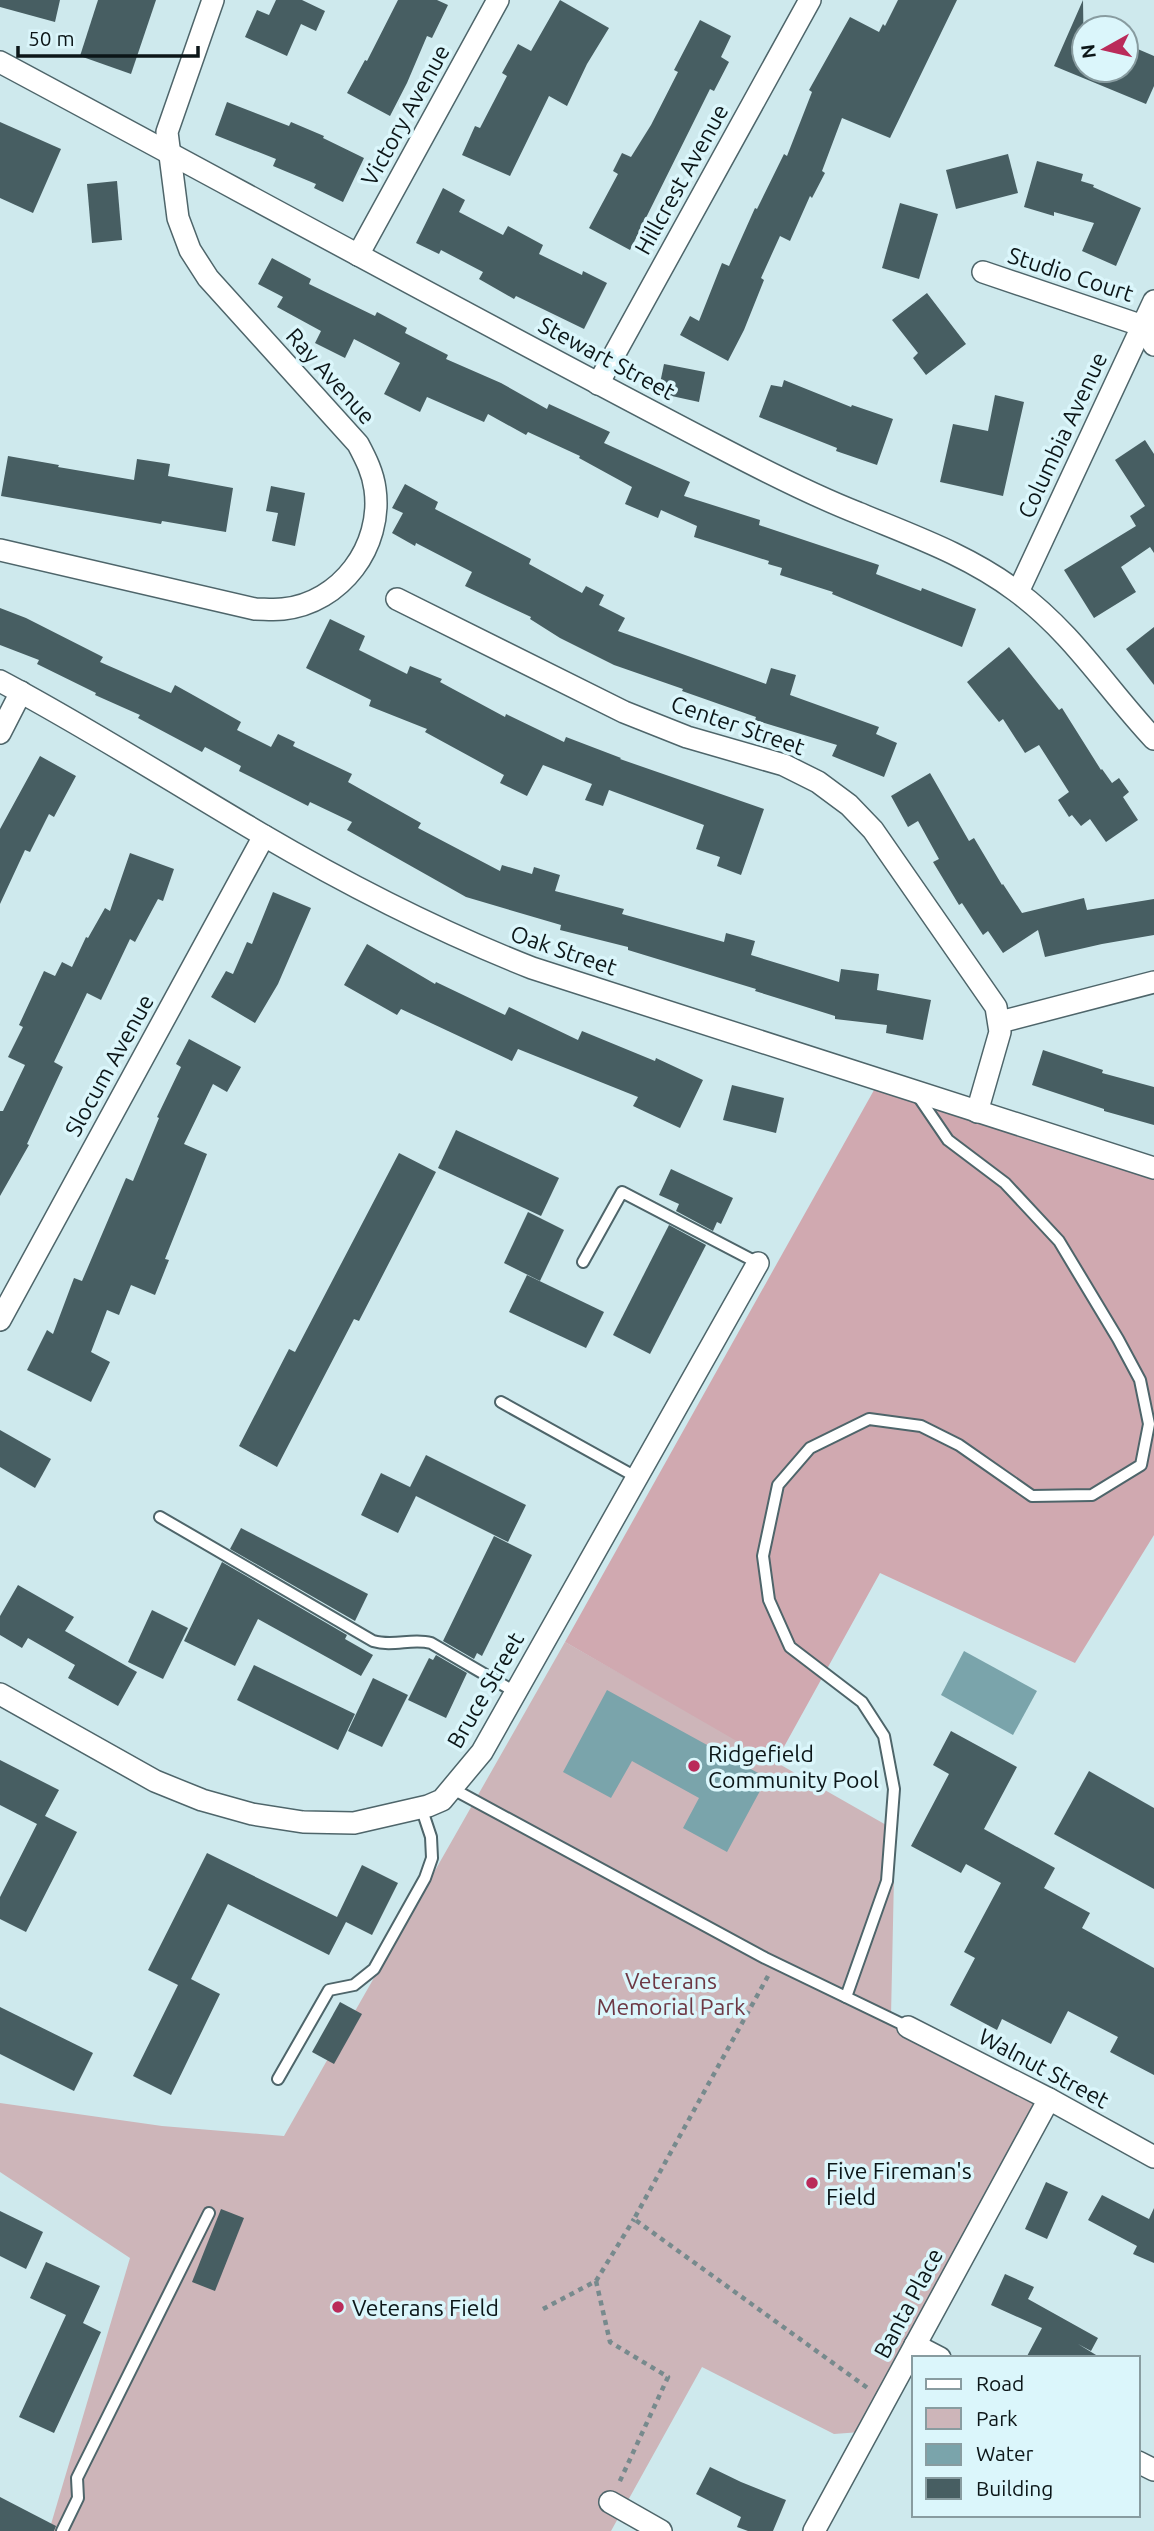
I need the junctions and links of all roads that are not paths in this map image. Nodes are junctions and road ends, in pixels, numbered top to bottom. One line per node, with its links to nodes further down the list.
1 (213, 0): 5 (street, Ray Avenue)
2 (498, 0): 6 (street, Victory Avenue)
3 (810, 0): 11 (street, Hillcrest Avenue)
4 (0, 62): 5 (street, Stewart Street)
5 (170, 153): 6 (street, Stewart Street); 12 (street, Ray Avenue)
6 (358, 255): 11 (street, Stewart Street)
7 (983, 272): 9 (street, Studio Court)
8 (1154, 301): 9 (street, Columbia Avenue)
9 (1143, 326): 10 (street); 13 (street, Columbia Avenue)
10 (1154, 345)
11 (598, 384): 13 (street, Stewart Street)
12 (0, 550)
13 (1018, 592): 18 (street, Stewart Street)
14 (397, 599): 21 (street, Center Street)
15 (0, 681): 16 (street, Oak Street)
16 (21, 692): 17 (street); 19 (street, Oak Street)
17 (0, 733)
18 (1154, 739)
19 (264, 836): 22 (street, Oak Street); 27 (street, Slocum Avenue)
20 (1154, 982): 21 (street)
21 (1000, 1022): 23 (street)
22 (917, 1093): 23 (street, Oak Street); 35 (lane)
23 (977, 1112): 24 (street, Oak Street)
24 (1154, 1168)
25 (583, 1262): 26 (lane)
26 (758, 1263): 29 (street, Bruce Street)
27 (0, 1320)
28 (500, 1402): 29 (lane)
29 (636, 1477): 31 (street, Bruce Street)
30 (160, 1517): 31 (lane)
31 (515, 1692): 33 (street, Bruce Street)
32 (0, 1694): 34 (street, Bruce Street)
33 (453, 1789): 34 (street, Bruce Street); 35 (lane)
34 (421, 1807): 37 (lane)
35 (846, 1997): 36 (lane)
36 (908, 2027): 38 (street, Walnut Street)
37 (278, 2080)
38 (1049, 2099): 39 (street, Walnut Street); 41 (street, Banta Place)
39 (1154, 2157)
40 (209, 2213): 44 (lane)
41 (915, 2345): 42 (street); 46 (street, Banta Place)
42 (936, 2356)
43 (610, 2502): 45 (street)
44 (62, 2531)
45 (661, 2531)
46 (814, 2531)

